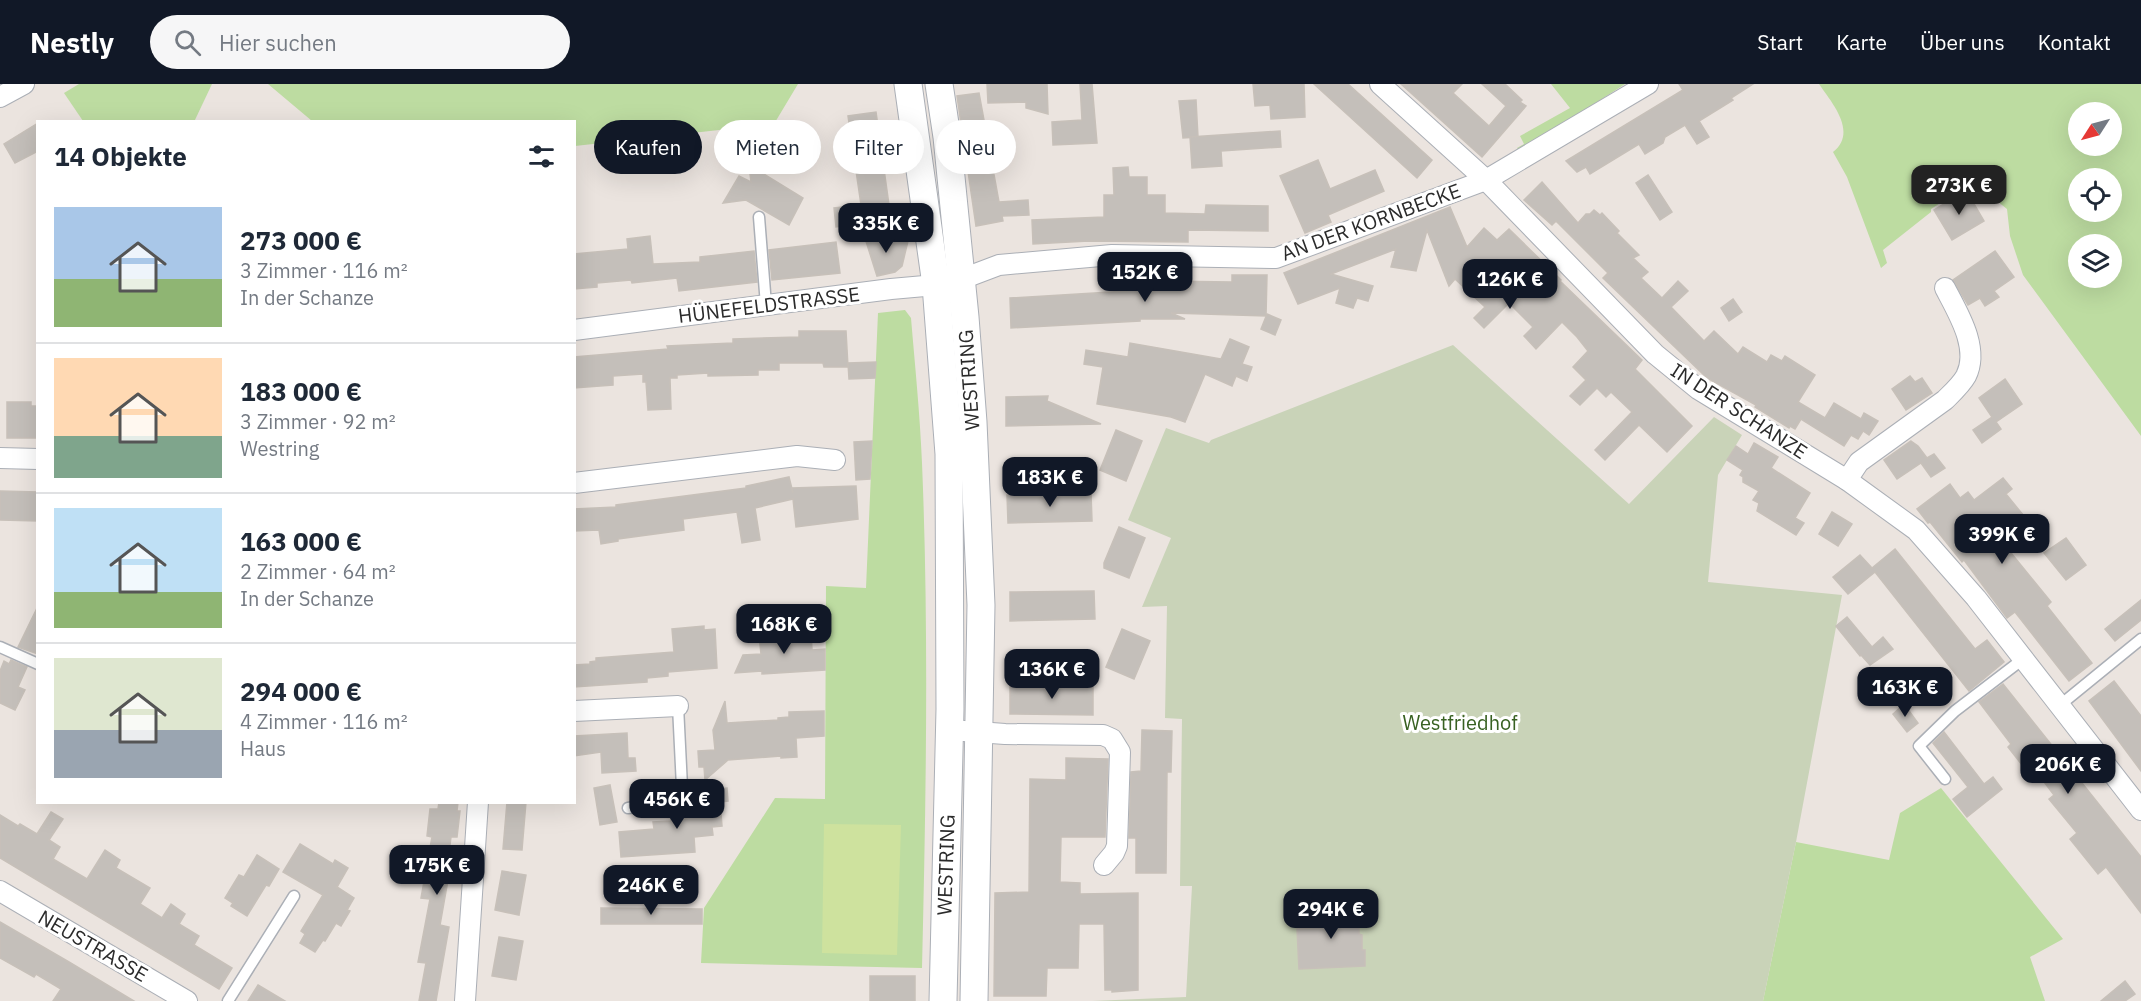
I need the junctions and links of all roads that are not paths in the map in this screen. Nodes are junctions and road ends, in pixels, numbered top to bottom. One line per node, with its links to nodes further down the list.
1 (24, 84): 6 (street)
2 (908, 84): 10 (main road, WESTRING)
3 (939, 84): 9 (main road, WESTRING)
4 (1380, 84): 7 (street, IN DER SCHANZE)
5 (1647, 84): 7 (street, AN DER KORNBECKE)
6 (0, 97)
7 (1486, 180): 9 (street, AN DER KORNBECKE); 17 (street, IN DER SCHANZE)
8 (759, 217): 12 (lane)
9 (962, 279): 10 (street, HÜNEFELDSTRASSE); 27 (main road, WESTRING)
10 (936, 285): 12 (street, HÜNEFELDSTRASSE); 26 (main road, WESTRING)
11 (1945, 288): 17 (street)
12 (766, 305): 13 (street, HÜNEFELDSTRASSE)
13 (576, 330)
14 (0, 458): 15 (street)
15 (36, 459)
16 (835, 460): 18 (street)
17 (1847, 480): 21 (street, IN DER SCHANZE)
18 (576, 483)
19 (2141, 639): 24 (lane)
20 (0, 646): 22 (lane)
21 (2023, 659): 24 (street, IN DER SCHANZE); 28 (lane)
22 (36, 663)
23 (678, 706): 25 (street); 30 (lane)
24 (2059, 706): 31 (street, IN DER SCHANZE)
25 (576, 711)
26 (950, 730): 27 (street); 38 (main road, WESTRING)
27 (978, 733): 32 (street); 39 (main road, WESTRING)
28 (1946, 779)
29 (478, 804): 37 (street)
30 (628, 808)
31 (2141, 810)
32 (1104, 865)
33 (0, 891): 35 (street, NEUSTRASSE)
34 (294, 896): 36 (lane)
35 (187, 1001)
36 (228, 1001)
37 (465, 1001)
38 (943, 1001)
39 (974, 1001)

